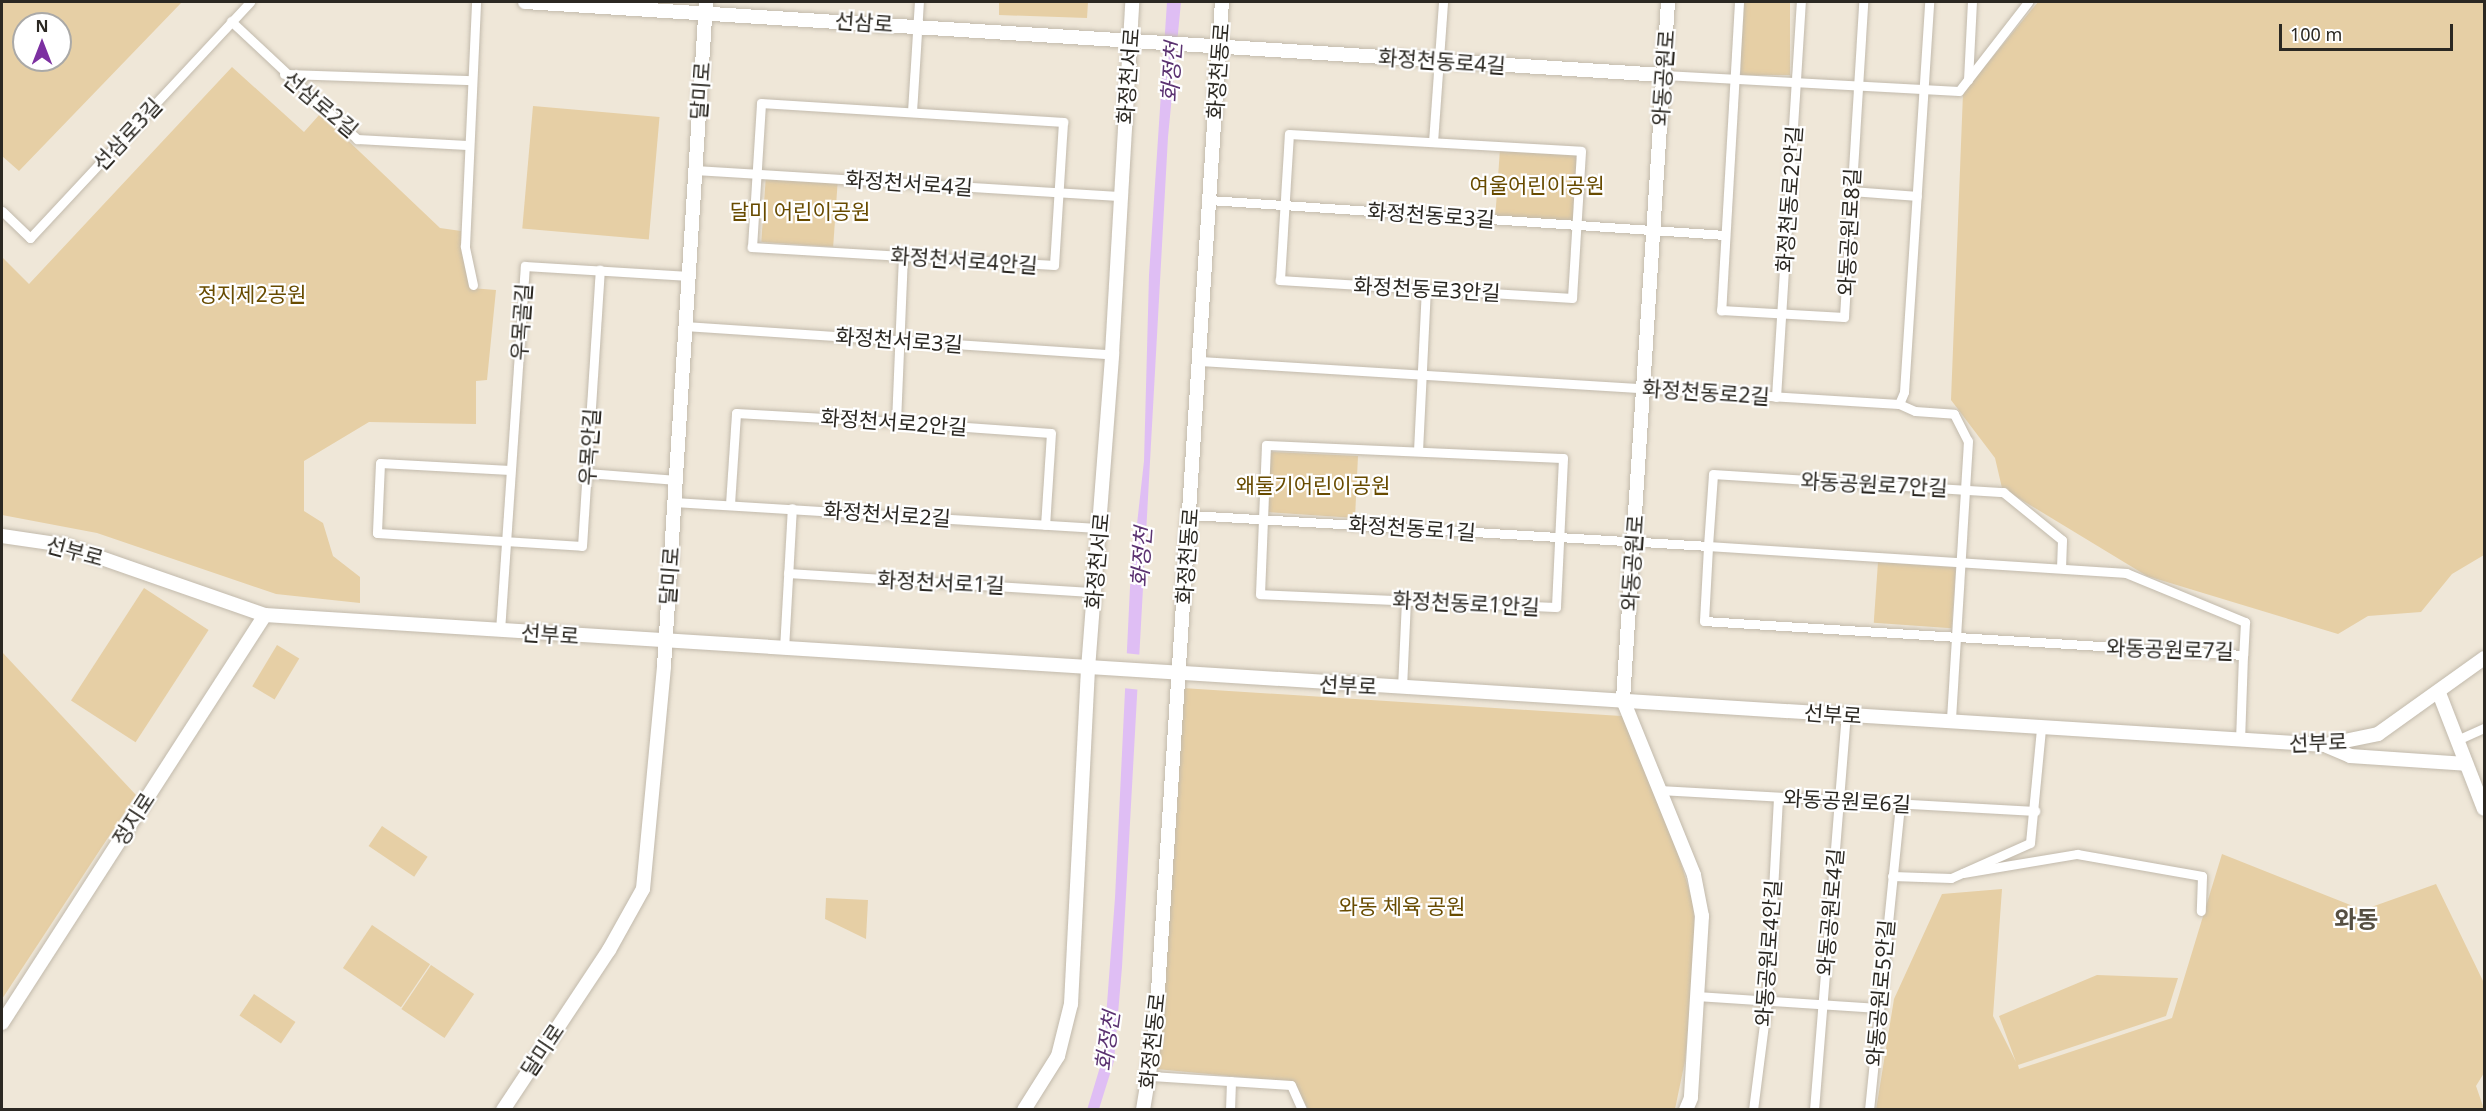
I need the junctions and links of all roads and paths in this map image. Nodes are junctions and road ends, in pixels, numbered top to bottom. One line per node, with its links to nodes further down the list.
1 (250, 2): 17 (street, 선삼로3길)
2 (476, 2): 25 (street)
3 (525, 2): 4 (street, 선삼로)
4 (541, 2): 16 (street, 선삼로)
5 (918, 2): 18 (street)
6 (1132, 2): 19 (street, 화정천서로)
7 (1222, 2): 21 (street, 화정천동로)
8 (1443, 2): 22 (street)
9 (1668, 2): 24 (street, 와동공원로)
10 (1739, 2): 26 (street, 와동공원로8길)
11 (1801, 2): 28 (street, 화정천동로2안길)
12 (1863, 2): 29 (street, 와동공원로8길)
13 (1929, 2): 30 (street)
14 (1972, 2): 27 (street)
15 (2028, 2): 27 (street)
16 (706, 7): 18 (street, 선삼로); 34 (street, 달미로)
17 (231, 21): 23 (street, 선삼로2길); 42 (street, 선삼로3길)
18 (917, 26): 19 (street, 선삼로); 31 (street)
19 (1130, 42): 20 (street, 선삼로); 38 (street, 화정천서로)
20 (1153, 43): 21 (street, 화정천동로4길)
21 (1219, 47): 22 (street, 화정천동로4길); 40 (street, 화정천동로)
22 (1439, 61): 24 (street, 화정천동로4길); 32 (street)
23 (284, 74): 25 (street); 33 (street, 선삼로2길)
24 (1664, 75): 26 (street); 44 (street, 와동공원로)
25 (470, 80): 33 (street)
26 (1734, 80): 28 (street); 45 (street, 와동공원로8길)
27 (1968, 80): 30 (street)
28 (1796, 84): 29 (street); 51 (street, 화정천동로2안길)
29 (1858, 87): 30 (street); 36 (street, 와동공원로8길)
30 (1923, 92): 39 (street)
31 (912, 112): 35 (street, 화정천서로4안길); 37 (street, 화정천서로4안길)
32 (1434, 142): 41 (street, 화정천동로3안길); 43 (street, 화정천동로3안길)
33 (467, 145): 49 (street)
34 (695, 170): 35 (street, 화정천서로4길); 48 (street, 달미로)
35 (757, 173): 37 (street, 화정천서로4길); 46 (street, 화정천서로4안길)
36 (1852, 191): 39 (street); 51 (street, 와동공원로8길)
37 (1059, 193): 38 (street, 화정천서로4길); 46 (street, 화정천서로4안길)
38 (1122, 196): 54 (street, 화정천서로)
39 (1917, 196): 59 (street)
40 (1209, 200): 41 (street, 화정천동로3길); 55 (street, 화정천동로)
41 (1284, 205): 43 (street, 화정천동로3길); 50 (street, 화정천동로3안길)
42 (2, 211)
43 (1577, 225): 44 (street, 화정천동로3길); 50 (street, 화정천동로3안길)
44 (1652, 230): 45 (street, 화정천동로3길); 57 (street, 와동공원로)
45 (1725, 235): 51 (street, 와동공원로8길)
46 (903, 256): 53 (street)
47 (600, 270): 48 (street, 우목골길); 62 (street, 우목골길); 63 (street, 우목안길)
48 (688, 276): 52 (street, 달미로)
49 (473, 285)
50 (1426, 289): 56 (street)
51 (1782, 313): 58 (street, 화정천동로2안길)
52 (685, 326): 53 (street, 화정천서로3길); 64 (street, 달미로)
53 (899, 339): 54 (street, 화정천서로3길); 60 (street)
54 (1112, 354): 72 (street, 화정천서로)
55 (1200, 361): 56 (street, 화정천동로2길); 69 (street, 화정천동로)
56 (1420, 375): 57 (street, 화정천동로2길); 61 (street)
57 (1642, 388): 58 (street, 화정천동로2길); 75 (street, 와동공원로)
58 (1776, 397): 59 (street, 화정천동로2길)
59 (1899, 404): 65 (street, 화정천동로2길)
60 (896, 422): 67 (street, 화정천서로2안길); 71 (street, 화정천서로2안길)
61 (1418, 451): 70 (street, 화정천동로1안길); 74 (street, 화정천동로1안길)
62 (510, 470): 76 (street, 우목골길); 76 (street)
63 (588, 473): 64 (street); 76 (street, 우목안길)
64 (676, 480): 66 (street, 달미로)
65 (1967, 490): 77 (street, 와동공원로7안길); 78 (street); 79 (street, 와동공원로7안길)
66 (674, 501): 67 (street, 화정천서로2길); 86 (street, 달미로)
67 (730, 504): 68 (street, 화정천서로2길)
68 (792, 508): 71 (street, 화정천서로2길); 80 (street)
69 (1190, 515): 70 (street, 화정천동로1길); 91 (street, 화정천동로)
70 (1263, 519): 74 (street, 화정천동로1길); 82 (street, 화정천동로1안길)
71 (1045, 525): 72 (street, 화정천서로2길)
72 (1101, 528): 81 (street, 화정천서로)
73 (2, 537): 83 (street, 선부로)
74 (1559, 537): 75 (street, 화정천동로1길); 82 (street, 화정천동로1안길)
75 (1634, 541): 77 (street, 와동공원로7길); 94 (street, 와동공원로)
76 (506, 542): 84 (street, 우목골길)
77 (1708, 546): 78 (street, 와동공원로7길); 85 (street, 와동공원로7길)
78 (1963, 562): 79 (street, 와동공원로7길); 85 (street)
79 (2061, 568): 88 (street, 와동공원로7길)
80 (788, 573): 81 (street, 화정천서로1길); 87 (street)
81 (1094, 592): 90 (street, 화정천서로)
82 (1406, 600): 92 (street)
83 (265, 615): 84 (street, 선부로); 116 (street, 정지로)
84 (500, 631): 86 (street, 선부로)
85 (1956, 637): 88 (street, 와동공원로7길); 96 (street)
86 (665, 642): 87 (street, 선부로); 119 (street, 달미로)
87 (784, 649): 90 (street, 선부로)
88 (2243, 655): 100 (street)
89 (2484, 658): 93 (street, 선부로)
90 (1088, 669): 91 (street, 선부로); 120 (street, 화정천서로)
91 (1179, 675): 92 (street, 선부로); 117 (street, 화정천동로)
92 (1402, 688): 94 (street, 선부로)
93 (2439, 693): 99 (street); 101 (street, 선부로)
94 (1623, 700): 95 (street, 선부로); 103 (street, 와동공원로)
95 (1846, 715): 96 (street, 선부로); 105 (street, 와동공원로4길)
96 (1951, 721): 97 (street, 선부로)
97 (2041, 728): 100 (street, 선부로); 108 (street)
98 (2484, 728): 99 (street)
99 (2457, 740): 102 (street)
100 (2240, 741): 101 (street, 선부로)
101 (2325, 746): 102 (street)
102 (2466, 764): 107 (street)
103 (1659, 790): 104 (street, 와동공원로6길); 112 (street, 와동공원로)
104 (1779, 797): 105 (street, 와동공원로6길); 113 (street, 와동공원로4안길)
105 (1839, 800): 106 (street, 와동공원로6길); 114 (street, 와동공원로4길)
106 (1900, 804): 108 (street, 와동공원로6길); 110 (street, 와동공원로5안길)
107 (2484, 809)
108 (2036, 811): 109 (street)
109 (1963, 873): 110 (street); 111 (street)
110 (1892, 876): 115 (street, 와동공원로5안길)
111 (2200, 911)
112 (1697, 996): 113 (street); 124 (street, 와동공원로)
113 (1767, 1001): 114 (street); 125 (street, 와동공원로4안길)
114 (1823, 1004): 115 (street); 126 (street, 와동공원로4길)
115 (1878, 1008): 127 (street, 와동공원로5안길)
116 (2, 1023)
117 (1151, 1076): 118 (street); 121 (street, 화정천동로)
118 (1232, 1081): 122 (street); 123 (street)
119 (503, 1110)
120 (1024, 1110)
121 (1143, 1110)
122 (1230, 1110)
123 (1302, 1110)
124 (1686, 1110)
125 (1753, 1110)
126 (1814, 1110)
127 (1869, 1110)

